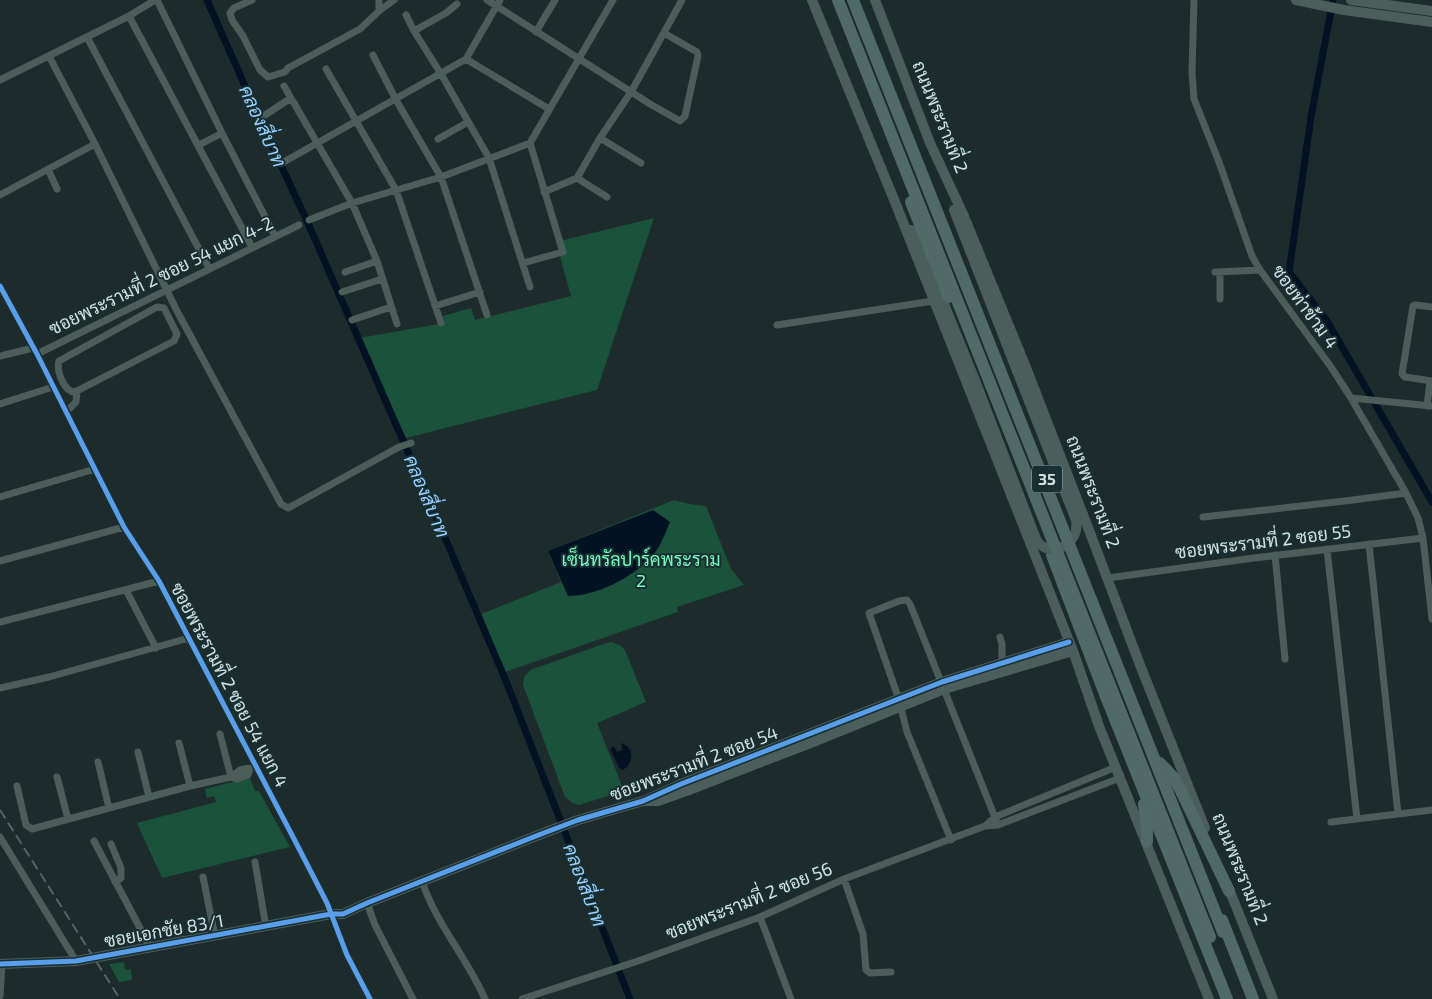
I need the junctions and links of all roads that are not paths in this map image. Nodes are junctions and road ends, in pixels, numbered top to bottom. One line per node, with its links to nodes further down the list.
1 (156, 0): 22 (street); 43 (street)
2 (252, 0): 19 (street)
3 (379, 0): 19 (street)
4 (394, 0): 19 (street)
5 (487, 0): 17 (street)
6 (555, 0): 25 (street)
7 (613, 0): 31 (street)
8 (682, 0): 26 (street)
9 (812, 0): 62 (main road, 35)
10 (831, 0): 134 (highway, 35)
11 (838, 0): 166 (highway, bridge)
12 (854, 0): 130 (highway, ถนนพระรามที่ 2 / 35); 164 (highway, bridge)
13 (876, 0): 53 (main road, ถนนพระรามที่ 2 / 35)
14 (1194, 0): 71 (street, ซอยท่าข้าม 4)
15 (1296, 0): 23 (main road)
16 (1350, 0): 20 (main road)
17 (498, 3): 25 (street); 30 (street)
18 (457, 4): 24 (street)
19 (379, 11)
20 (1432, 11)
21 (406, 15): 24 (street)
22 (129, 16): 27 (street); 49 (street)
23 (1432, 22)
24 (414, 31): 33 (street)
25 (536, 32): 31 (street)
26 (664, 34): 36 (street); 36 (street)
27 (87, 36): 29 (street); 70 (street)
28 (373, 55): 38 (street)
29 (49, 56): 34 (street); 47 (street)
30 (466, 59): 33 (street); 39 (street)
31 (580, 59): 36 (street); 39 (street)
32 (326, 69): 41 (street)
33 (442, 74): 38 (street); 42 (street)
34 (0, 80)
35 (284, 86): 37 (street)
36 (631, 92): 44 (street)
37 (291, 98): 40 (street); 48 (street)
38 (396, 100): 41 (street); 55 (street)
39 (549, 109): 46 (street)
40 (262, 117)
41 (356, 120): 48 (street); 58 (street)
42 (468, 122): 45 (street); 50 (street)
43 (222, 132): 49 (street); 66 (street)
44 (600, 138): 52 (street); 56 (street)
45 (438, 139)
46 (530, 143): 50 (street); 59 (street)
47 (95, 144): 54 (street); 76 (street)
48 (316, 144): 51 (street); 63 (street)
49 (199, 145): 67 (street)
50 (489, 158): 55 (street); 69 (street)
51 (282, 163)
52 (641, 164)
53 (938, 164): 62 (main road, bridge); 111 (main road, ถนนพระรามที่ 2 / 35)
54 (48, 169): 57 (street); 60 (street)
55 (441, 177): 58 (street); 78 (street)
56 (577, 178): 59 (street); 61 (street)
57 (58, 189)
58 (396, 190): 63 (street); 82 (street)
59 (544, 192): 69 (street)
60 (0, 195)
61 (607, 197)
62 (895, 202): 80 (main road, 35)
63 (352, 203): 64 (street); 68 (street)
64 (309, 220)
65 (299, 225): 66 (street, ซอยพระรามที่ 2 ซอย 54 แยก 4-2)
66 (276, 236): 67 (street, ซอยพระรามที่ 2 ซอย 54 แยก 4-2)
67 (252, 247): 70 (street, ซอยพระรามที่ 2 ซอย 54 แยก 4-2)
68 (376, 261): 72 (street); 73 (street)
69 (523, 263): 75 (street)
70 (209, 268): 76 (street, ซอยพระรามที่ 2 ซอย 54 แยก 4-2)
71 (1260, 270): 79 (street); 95 (street, ซอยท่าข้าม 4)
72 (345, 272)
73 (382, 279): 77 (street); 83 (street)
74 (0, 286): 81 (street, ซอยพระรามที่ 2 ซอย 54 แยก 4)
75 (530, 287)
76 (166, 289): 90 (street, ซอยพระรามที่ 2 ซอย 54 แยก 4-2); 99 (street)
77 (342, 292)
78 (480, 292): 82 (street); 85 (street)
79 (1220, 298)
80 (933, 301): 89 (street); 119 (main road, 35)
81 (4, 303): 90 (street, ซอยพระรามที่ 2 ซอย 54 แยก 4)
82 (435, 306): 87 (street)
83 (391, 307): 86 (street); 88 (street)
84 (1432, 307): 92 (street)
85 (487, 314)
86 (352, 320)
87 (441, 323)
88 (397, 324)
89 (777, 325)
90 (35, 351): 91 (street, ซอยพระรามที่ 2 ซอย 54 แยก 4-2); 93 (street, ซอยพระรามที่ 2 ซอย 54 แยก 4)
91 (0, 356)
92 (1431, 381): 97 (street)
93 (53, 387): 96 (street); 98 (street, ซอยพระรามที่ 2 ซอย 54 แยก 4)
94 (77, 391): 94 (street); 98 (street)
95 (1351, 398): 97 (street); 101 (street, ซอยท่าข้าม 4)
96 (0, 404)
97 (1430, 406)
98 (66, 412): 100 (street, ซอยพระรามที่ 2 ซอย 54 แยก 4)
99 (411, 443)
100 (95, 469): 102 (street); 104 (street, ซอยพระรามที่ 2 ซอย 54 แยก 4)
101 (1406, 492): 103 (street); 105 (street, ซอยท่าข้าม 4)
102 (0, 496)
103 (1203, 516)
104 (124, 527): 109 (street); 112 (street, ซอยพระรามที่ 2 ซอย 54 แยก 4)
105 (1423, 538): 106 (street, ซอยพระรามที่ 2 ซอย 55); 110 (street, ซอยท่าข้าม 4)
106 (1369, 544): 107 (street, ซอยพระรามที่ 2 ซอย 55); 142 (street)
107 (1327, 549): 108 (street, ซอยพระรามที่ 2 ซอย 55); 145 (street)
108 (1275, 555): 111 (street, ซอยพระรามที่ 2 ซอย 55); 121 (street)
109 (0, 561)
110 (1429, 567): 114 (street, ซอยท่าข้าม 4)
111 (1108, 578): 159 (main road, ถนนพระรามที่ 2 / 35)
112 (159, 581): 113 (street); 118 (street, ซอยพระรามที่ 2 ซอย 54 แยก 4)
113 (126, 590): 116 (street); 120 (street)
114 (1432, 610): 115 (street, ซอยท่าข้าม 4)
115 (1432, 619)
116 (0, 622)
117 (1000, 637): 122 (street)
118 (189, 638): 120 (street); 132 (street, ซอยพระรามที่ 2 ซอย 54 แยก 4)
119 (1071, 646): 122 (main road, ซอยพระรามที่ 2 ซอย 54); 123 (main road, ซอยพระรามที่ 2 ซอย 54); 131 (main road, 35)
120 (156, 648): 124 (street)
121 (1285, 658)
122 (1002, 664): 123 (main road, ซอยพระรามที่ 2 ซอย 54)
123 (943, 686): 125 (main road, ซอยพระรามที่ 2 ซอย 54); 125 (street); 143 (street)
124 (0, 688)
125 (900, 704): 150 (street); 157 (main road, ซอยพระรามที่ 2 ซอย 54)
126 (220, 734): 135 (street)
127 (180, 743): 138 (street)
128 (138, 752): 139 (street)
129 (98, 762): 140 (street)
130 (1160, 763): 159 (highway); 179 (highway, ถนนพระรามที่ 2 / 35)
131 (1116, 767): 136 (main road, 35); 143 (street, ซอยพระรามที่ 2 ซอย 56)
132 (253, 768): 135 (street); 161 (street, ซอยพระรามที่ 2 ซอย 54 แยก 4)
133 (57, 777): 144 (street)
134 (1139, 777): 152 (highway); 178 (highway, 35)
135 (231, 778): 138 (street)
136 (1120, 778): 147 (street, ซอยพระรามที่ 2 ซอย 56); 152 (main road, 35)
137 (16, 786): 144 (street)
138 (190, 786): 139 (street)
139 (149, 797): 140 (street)
140 (109, 808): 144 (street)
141 (1432, 810): 142 (street)
142 (1398, 814): 145 (street)
143 (995, 817): 147 (street); 148 (street, ซอยพระรามที่ 2 ซอย 56)
144 (68, 819)
145 (1357, 819): 146 (street)
146 (1331, 822)
147 (998, 825): 148 (street, ซอยพระรามที่ 2 ซอย 56)
148 (985, 826): 150 (street, ซอยพระรามที่ 2 ซอย 56)
149 (0, 837): 168 (street)
150 (951, 840): 156 (street, ซอยพระรามที่ 2 ซอย 56)
151 (94, 841): 158 (street)
152 (1147, 842): 177 (main road, 35)
153 (111, 844): 158 (street)
154 (255, 862): 163 (street)
155 (203, 877): 165 (street)
156 (844, 879): 162 (street, ซอยพระรามที่ 2 ซอย 56); 170 (street)
157 (422, 881): 160 (main road, ซอยพระรามที่ 2 ซอย 54); 174 (street)
158 (115, 882): 167 (street)
159 (1230, 891): 180 (main road, ถนนพระรามที่ 2 / 35)
160 (367, 903): 161 (main road, ซอยพระรามที่ 2 ซอย 54); 173 (street)
161 (331, 914): 163 (main road, ซอยเอกชัย 83/1); 172 (street, ซอยพระรามที่ 2 ซอย 54 แยก 4)
162 (760, 917): 175 (street, ซอยพระรามที่ 2 ซอย 56); 176 (street)
163 (266, 927): 165 (main road, ซอยเอกชัย 83/1)
164 (1223, 932)
165 (215, 936): 167 (main road, ซอยเอกชัย 83/1)
166 (1210, 937)
167 (150, 947): 168 (main road, ซอยเอกชัย 83/1)
168 (76, 960): 169 (main road, ซอยเอกชัย 83/1)
169 (1, 964): 171 (street)
170 (891, 972)
171 (0, 996)
172 (370, 999)
173 (413, 999)
174 (485, 999)
175 (522, 999)
176 (792, 999)
177 (1209, 999)
178 (1227, 999)
179 (1253, 999)
180 (1272, 999)

